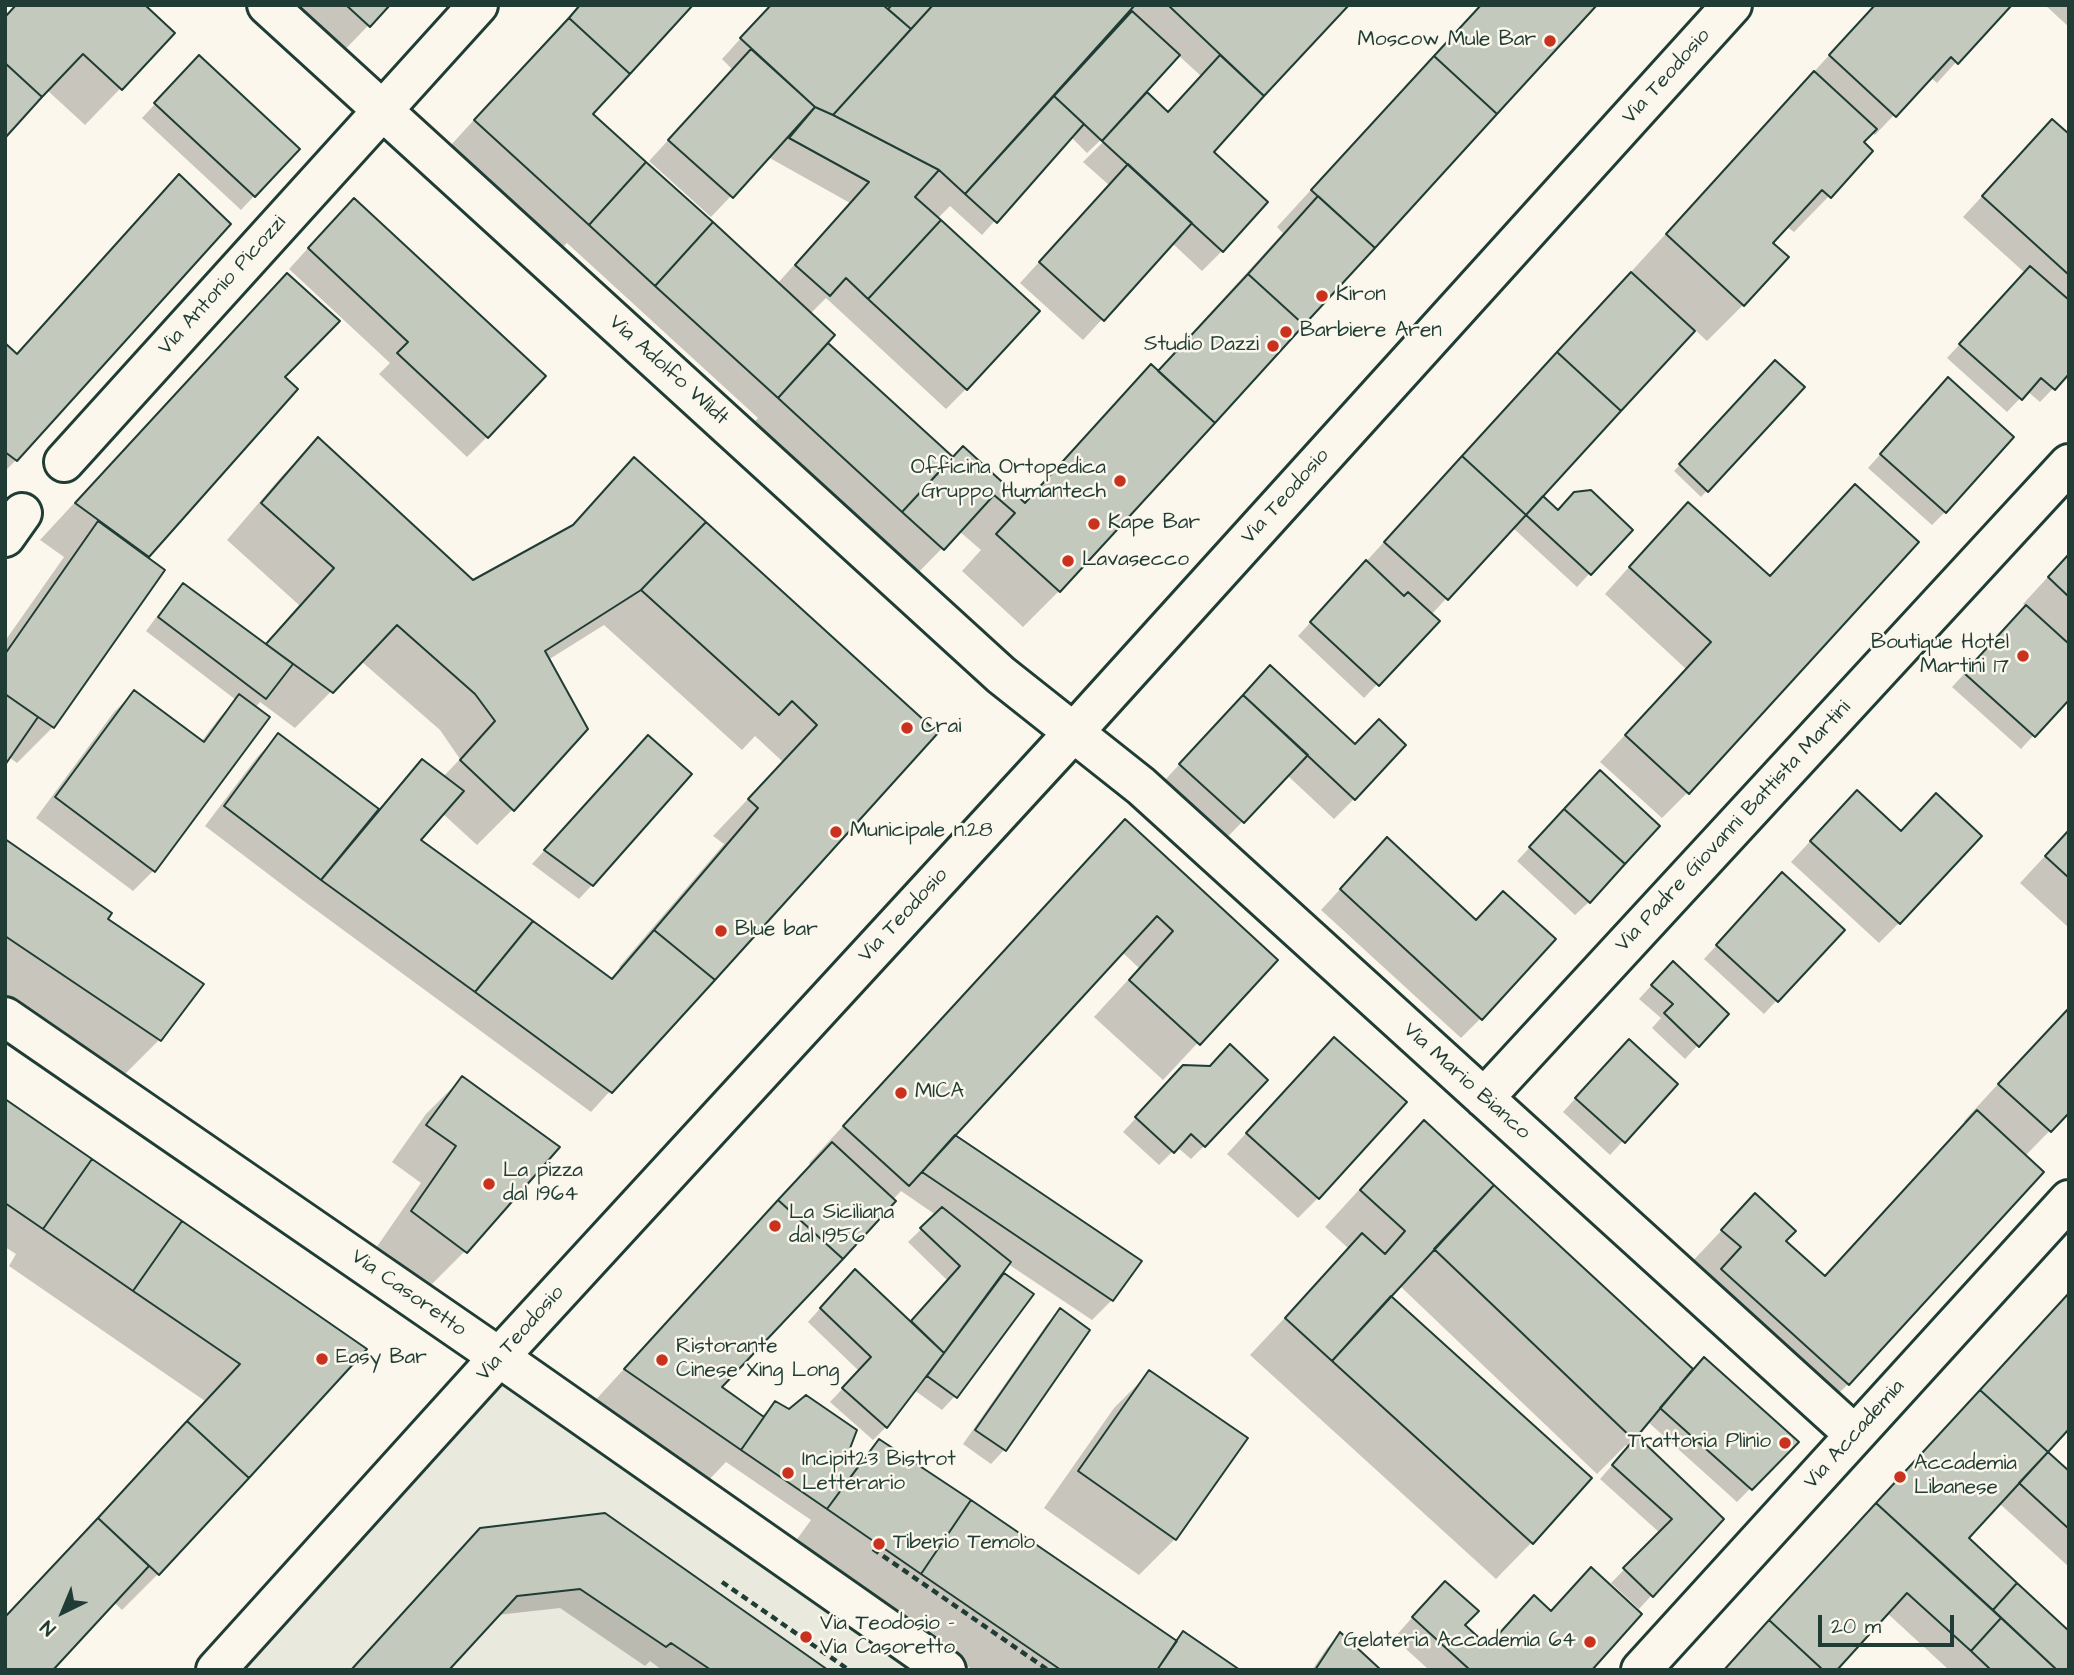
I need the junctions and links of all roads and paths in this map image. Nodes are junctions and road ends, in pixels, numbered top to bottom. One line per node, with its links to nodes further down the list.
1 (267, 5): 4 (street, Via Adolfo Wildt)
2 (478, 5): 4 (street, Via Antonio Picozzi)
3 (1731, 5): 7 (street, Via Teodosio)
4 (382, 110): 5 (street, Via Antonio Picozzi); 7 (street, Via Adolfo Wildt)
5 (64, 462)
6 (2069, 464): 9 (street, Via Padre Giovanni Battista Martini)
7 (1073, 733): 9 (street, Via Mario Bianco); 11 (street, Via Teodosio)
8 (5, 1017): 11 (street, Via Casoretto)
9 (1484, 1098): 12 (street, Via Mario Bianco)
10 (2069, 1200): 12 (street, Via Accademia)
11 (499, 1357): 15 (street, Via Teodosio); 17 (street, Via Casoretto)
12 (1855, 1435): 19 (street, Via Accademia)
13 (873, 1549): 18 (path)
14 (722, 1581): 16 (path)
15 (216, 1670)
16 (849, 1670)
17 (946, 1670)
18 (1048, 1670)
19 (1641, 1670)

